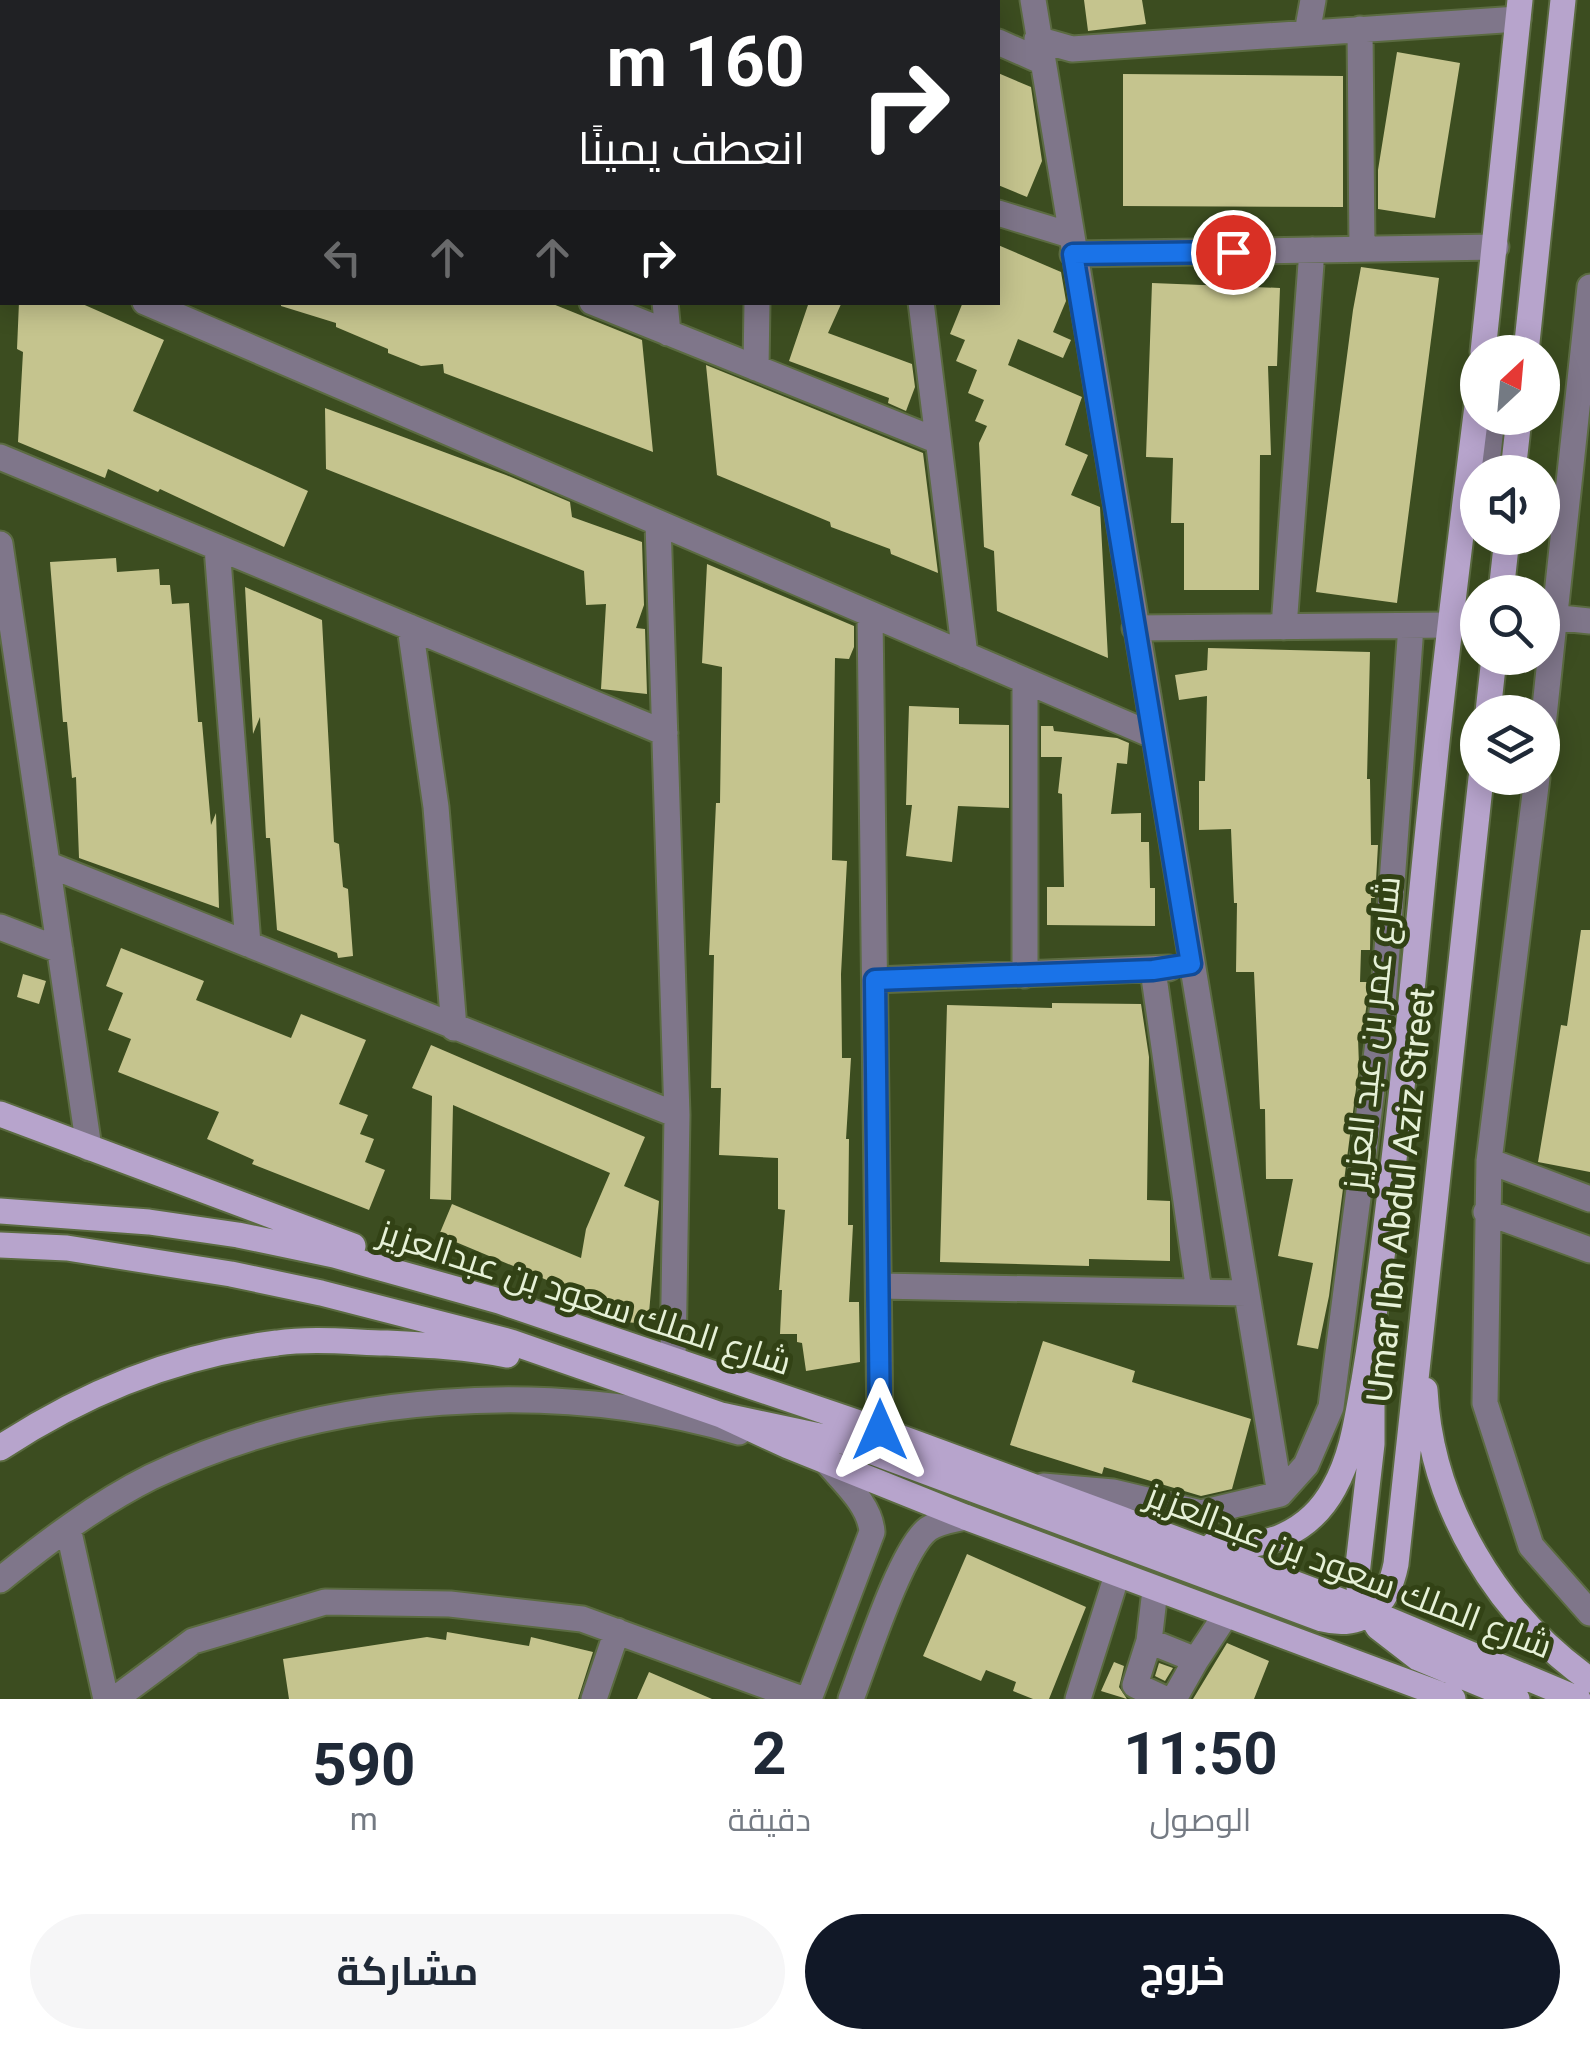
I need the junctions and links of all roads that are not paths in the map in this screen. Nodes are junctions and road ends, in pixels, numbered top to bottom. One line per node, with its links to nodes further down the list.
1 (1033, 0): 8 (street)
2 (1313, 0): 6 (street)
3 (1562, 0): 22 (main road)
4 (1519, 9): 5 (street); 11 (main road)
5 (1360, 29): 6 (street); 13 (street)
6 (1307, 33): 8 (street)
7 (1000, 42): 8 (street)
8 (1040, 50): 10 (street)
9 (1000, 213): 10 (street)
10 (1072, 244): 12 (street); 38 (street)
11 (1496, 247): 13 (street); 21 (main road)
12 (1312, 250): 13 (street); 34 (street)
13 (1362, 250)
14 (1590, 287): 30 (street)
15 (152, 305): 27 (street)
16 (599, 305): 20 (street)
17 (665, 305): 20 (street)
18 (757, 305): 23 (street)
19 (921, 305): 25 (street)
20 (668, 333): 23 (street)
21 (1487, 335)
22 (1528, 335)
23 (756, 368): 25 (street)
24 (1473, 435): 36 (main road, شارع عمر بن عبد العزيز)
25 (938, 441): 39 (street)
26 (0, 456): 29 (street)
27 (658, 523): 31 (street); 42 (street)
28 (0, 544): 41 (street)
29 (218, 547): 37 (street); 50 (street)
30 (1555, 575)
31 (870, 614): 39 (street); 55 (street)
32 (1560, 617): 33 (street)
33 (1590, 621)
34 (1284, 626): 35 (street); 38 (street)
35 (1411, 626): 36 (street); 46 (street)
36 (1449, 626): 48 (main road, شارع عمر بن عبد العزيز)
37 (410, 627): 42 (street); 56 (street)
38 (1134, 628): 43 (street)
39 (965, 655): 40 (street)
40 (1025, 681): 43 (street); 54 (street)
41 (11, 690): 47 (street)
42 (665, 733): 58 (street)
43 (1152, 736): 52 (street)
44 (1479, 795): 71 (main road, Umar Ibn Abdul Aziz Street)
45 (1535, 795): 60 (street)
46 (1394, 860): 48 (street); 80 (street)
47 (47, 864): 50 (street); 51 (street)
48 (1422, 898): 70 (main road, شارع عمر بن عبد العزيز)
49 (0, 926): 51 (street)
50 (248, 944): 56 (street)
51 (60, 950): 59 (street)
52 (1191, 964): 53 (street); 68 (street)
53 (1153, 970): 54 (street); 67 (street)
54 (1025, 975): 55 (street)
55 (875, 980): 66 (street)
56 (454, 1028): 58 (street)
57 (0, 1114): 59 (main road)
58 (678, 1115): 72 (street)
59 (89, 1148): 69 (main road)
60 (1489, 1161): 61 (street); 63 (street)
61 (1590, 1200)
62 (0, 1211): 69 (main road, شارع الملك سعود بن عبدالعزيز)
63 (1486, 1212): 65 (street); 90 (street)
64 (0, 1245): 73 (main road, شارع الملك سعود بن عبدالعزيز)
65 (1590, 1250)
66 (879, 1286): 67 (street); 75 (street)
67 (1199, 1292): 68 (street)
68 (1246, 1294): 80 (street)
69 (498, 1300): 72 (main road, شارع الملك سعود بن عبدالعزيز)
70 (1374, 1319): 83 (main road, شارع عمر بن عبد العزيز); 89 (main road)
71 (1422, 1325): 89 (main road, Umar Ibn Abdul Aziz Street); 95 (main road)
72 (674, 1360): 75 (main road, شارع الملك سعود بن عبدالعزيز)
73 (643, 1389): 74 (main road, شارع الملك سعود بن عبدالعزيز); 77 (main road)
74 (721, 1414): 76 (main road, شارع الملك سعود بن عبدالعزيز); 89 (main road)
75 (880, 1430): 79 (main road, شارع الملك سعود بن عبدالعزيز)
76 (788, 1446): 78 (main road, شارع الملك سعود بن عبدالعزيز); 82 (street)
77 (0, 1448)
78 (826, 1462): 81 (main road, شارع الملك سعود بن عبدالعزيز); 84 (street)
79 (1024, 1484): 80 (street); 83 (main road, شارع الملك سعود بن عبدالعزيز)
80 (1280, 1494)
81 (965, 1517): 85 (street); 86 (main road, شارع الملك سعود بن عبدالعزيز)
82 (68, 1528): 87 (street); 96 (street)
83 (1172, 1538): 89 (main road, شارع الملك سعود بن عبدالعزيز)
84 (867, 1552): 85 (street); 99 (street)
85 (903, 1568): 100 (street)
86 (1117, 1575): 88 (main road, شارع الملك سعود بن عبدالعزيز); 101 (street)
87 (0, 1580)
88 (1156, 1590): 91 (main road, شارع الملك سعود بن عبدالعزيز); 93 (street)
89 (1370, 1612): 105 (main road); 106 (main road, شارع الملك سعود بن عبدالعزيز)
90 (1590, 1613)
91 (1225, 1616): 94 (street); 104 (main road, شارع الملك سعود بن عبدالعزيز)
92 (618, 1631): 97 (street); 98 (street); 99 (street)
93 (1149, 1641): 94 (street); 102 (street)
94 (1196, 1660): 103 (street)
95 (1590, 1680)
96 (106, 1699)
97 (115, 1699)
98 (594, 1699)
99 (805, 1699)
100 (851, 1699)
101 (1078, 1699)
102 (1164, 1699)
103 (1174, 1699)
104 (1453, 1699)
105 (1517, 1699)
106 (1578, 1699)

